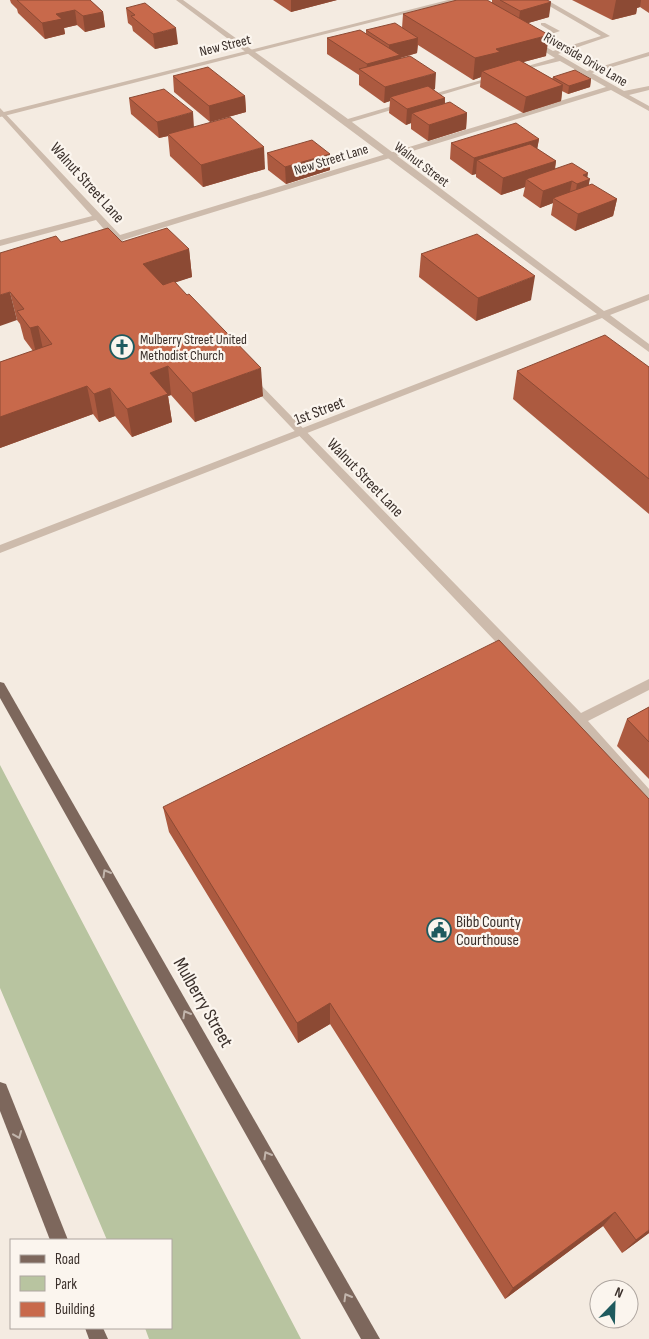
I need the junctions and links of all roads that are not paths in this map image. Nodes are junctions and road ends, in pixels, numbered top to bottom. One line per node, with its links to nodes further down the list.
1 (179, 0): 8 (street, Walnut Street)
2 (458, 0): 4 (street); 8 (street, New Street)
3 (542, 0): 9 (street)
4 (467, 4)
5 (543, 24): 7 (street)
6 (522, 36): 7 (street, Riverside Drive Lane)
7 (530, 40): 9 (street, Riverside Drive Lane)
8 (251, 52): 17 (street, New Street); 18 (street, Walnut Street)
9 (553, 53): 11 (street, Riverside Drive Lane)
10 (649, 54): 12 (street)
11 (562, 58): 12 (street, Riverside Drive Lane); 18 (street)
12 (586, 73): 13 (street, Riverside Drive Lane)
13 (610, 88): 15 (street, Riverside Drive Lane); 19 (street, New Street Lane)
14 (649, 88): 15 (street)
15 (622, 94): 16 (street, Riverside Drive Lane)
16 (649, 109)
17 (1, 113): 20 (street, Walnut Street Lane)
18 (345, 121): 19 (street, Walnut Street)
19 (389, 155): 21 (street, New Street Lane); 25 (street, Walnut Street)
20 (98, 217): 21 (street, Walnut Street Lane); 22 (street)
21 (117, 238): 23 (street, Walnut Street Lane)
22 (0, 243)
23 (129, 251)
24 (649, 297): 25 (street, 1st Street)
25 (603, 315): 26 (street, Walnut Street); 28 (street, 1st Street)
26 (649, 349)
27 (242, 370): 28 (street, Walnut Street Lane)
28 (302, 433): 29 (street, 1st Street); 32 (street, Walnut Street Lane)
29 (0, 549)
30 (649, 684): 32 (street)
31 (0, 687): 36 (main road, Mulberry Street, one-way to 31)
32 (579, 720): 33 (street, Walnut Street Lane)
33 (649, 798)
34 (0, 1090): 35 (main road, one-way to 35)
35 (59, 1239)
36 (371, 1339)

